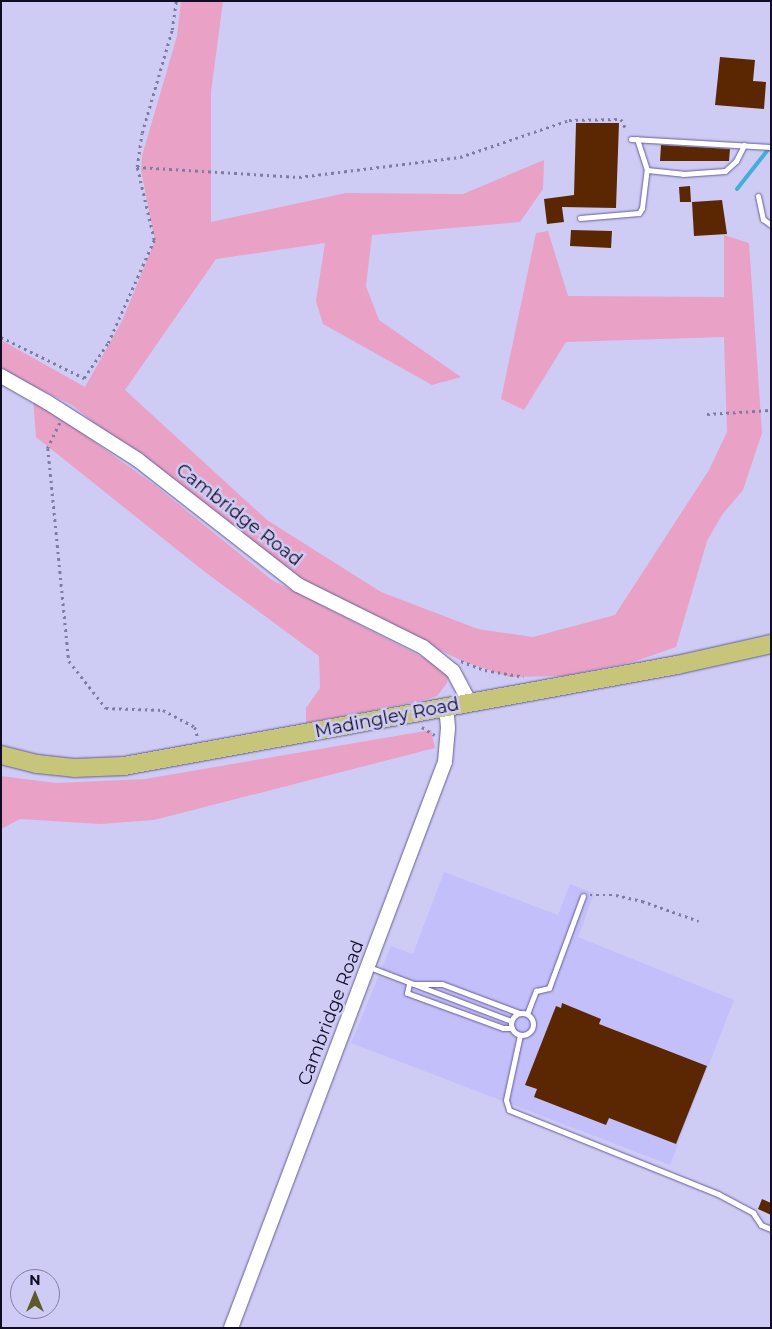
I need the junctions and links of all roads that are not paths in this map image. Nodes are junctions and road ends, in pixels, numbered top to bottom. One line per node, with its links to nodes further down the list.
1 (631, 139): 2 (lane)
2 (637, 139): 3 (lane); 5 (lane)
3 (744, 145): 4 (lane); 5 (lane)
4 (771, 146)
5 (647, 170): 7 (lane)
6 (758, 196): 8 (lane)
7 (580, 218)
8 (771, 225)
9 (1, 376): 11 (street, Cambridge Road)
10 (771, 644): 11 (highway, Madingley Road)
11 (470, 703): 12 (highway, Madingley Road)
12 (446, 707): 13 (highway, Madingley Road); 15 (street, Cambridge Road)
13 (1, 756)
14 (583, 896): 18 (lane)
15 (369, 967): 16 (lane); 23 (street, Cambridge Road)
16 (409, 984): 17 (lane); 19 (lane); 20 (lane)
17 (520, 1013): 18 (lane); 19 (lane)
18 (527, 1014): 21 (lane)
19 (511, 1020): 20 (lane)
20 (512, 1028): 21 (lane)
21 (520, 1035): 22 (lane)
22 (771, 1229)
23 (231, 1328)

